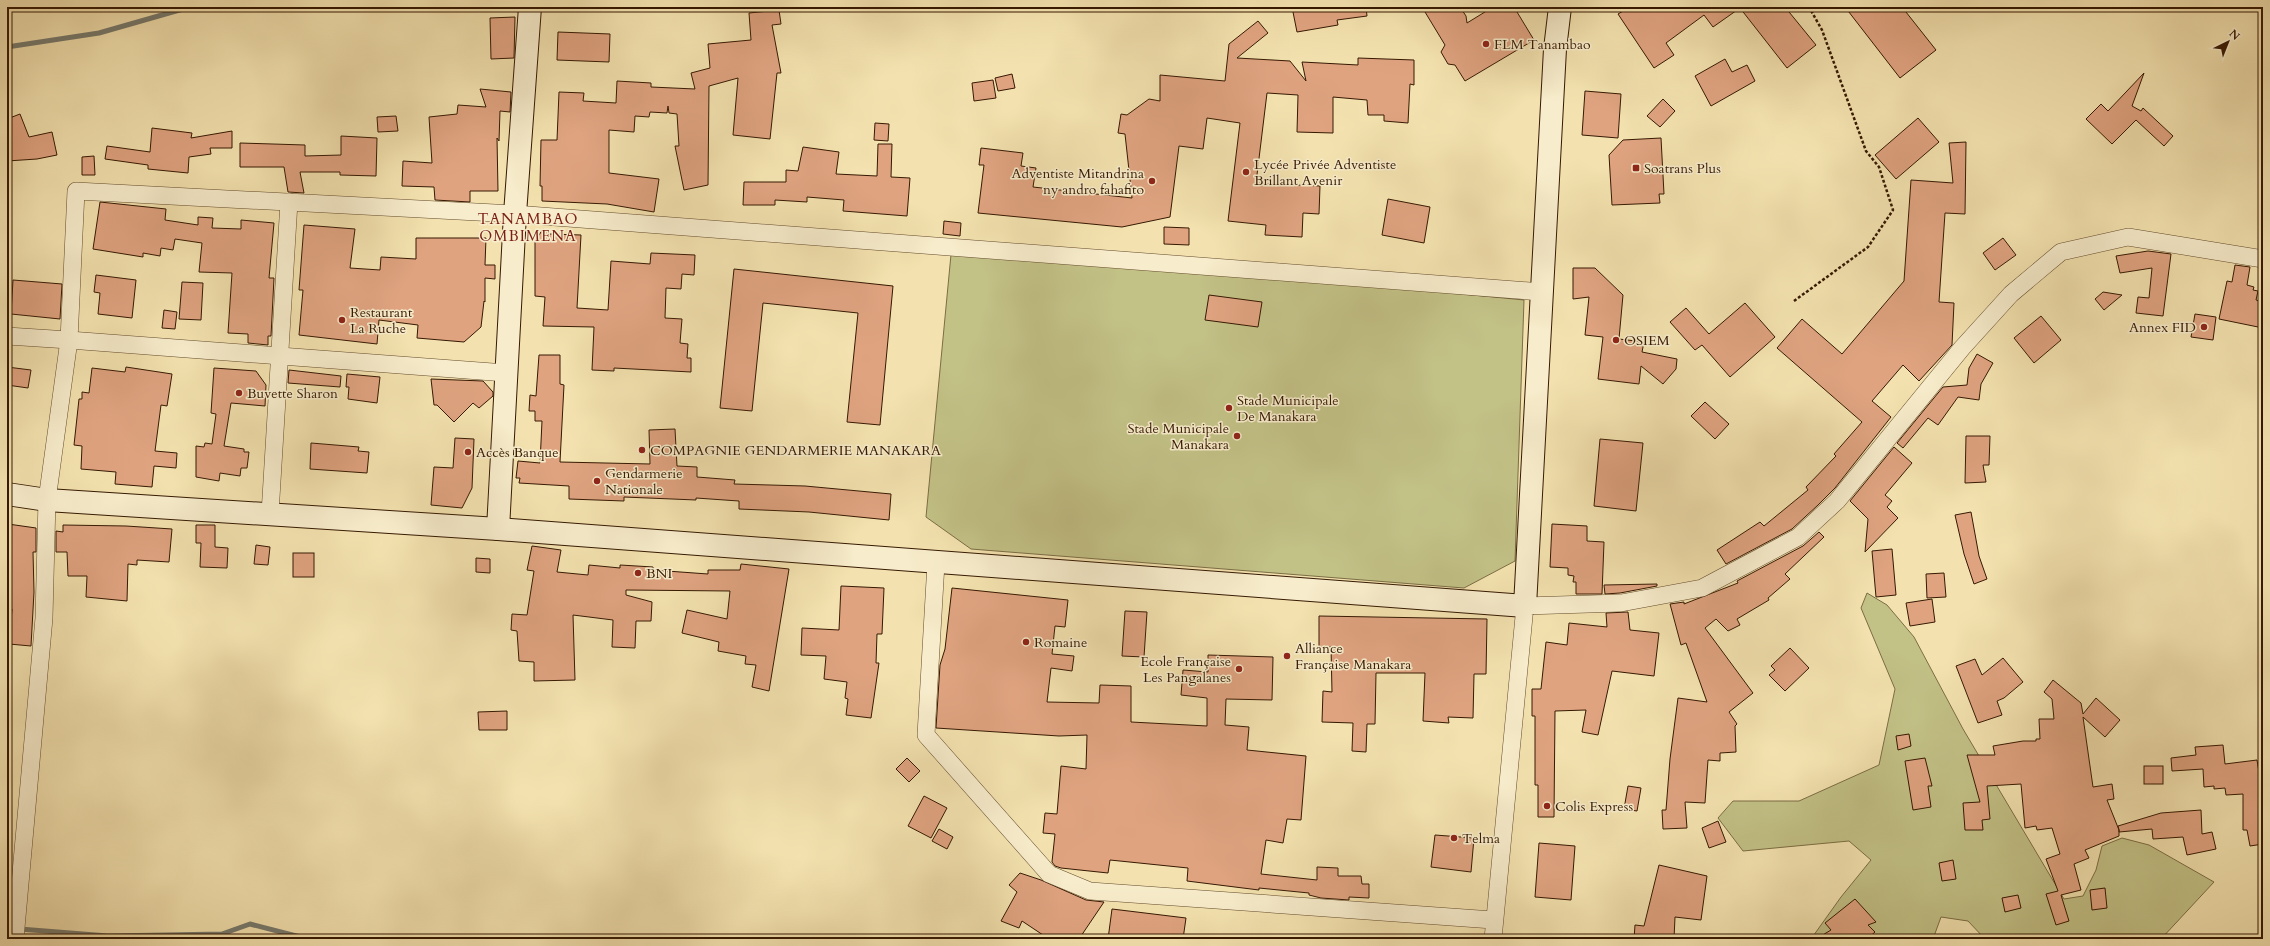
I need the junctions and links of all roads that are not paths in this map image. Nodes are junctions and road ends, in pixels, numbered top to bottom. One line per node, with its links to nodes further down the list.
1 (1560, 7): 6 (main road)
2 (530, 12): 4 (main road)
3 (289, 202): 4 (street); 8 (street); 9 (street)
4 (515, 214): 6 (street); 10 (main road)
5 (2263, 259): 16 (street)
6 (1542, 292): 16 (main road)
7 (7, 336): 8 (street)
8 (69, 340): 9 (street); 12 (street)
9 (280, 355): 10 (street); 13 (street)
10 (506, 373): 14 (main road)
11 (7, 494): 12 (main road)
12 (47, 500): 13 (main road); 18 (street)
13 (270, 514): 14 (main road)
14 (498, 529): 15 (main road)
15 (936, 563): 16 (main road); 17 (street)
16 (1525, 606): 17 (street)
17 (1493, 920): 19 (street)
18 (15, 930)
19 (1493, 939)

